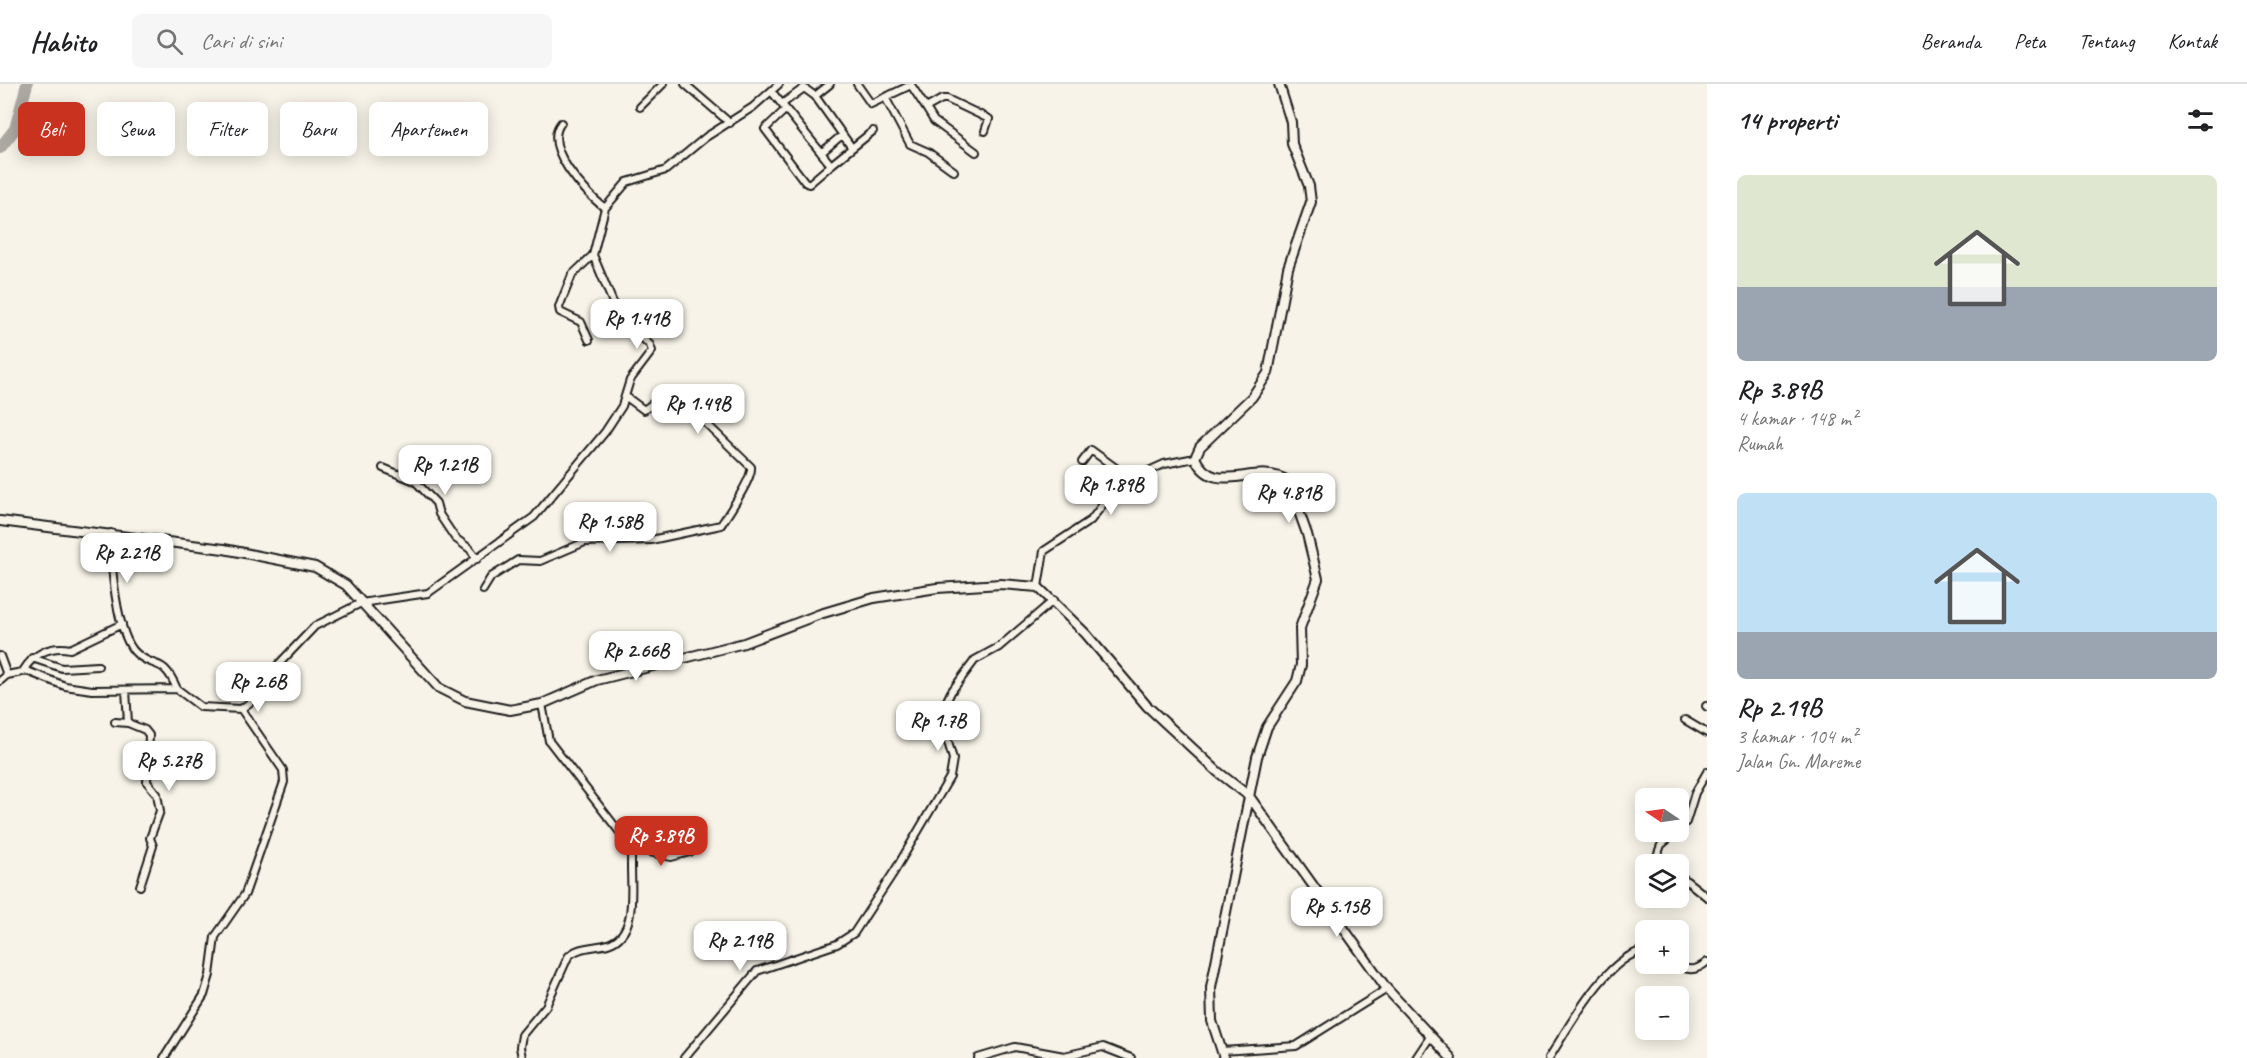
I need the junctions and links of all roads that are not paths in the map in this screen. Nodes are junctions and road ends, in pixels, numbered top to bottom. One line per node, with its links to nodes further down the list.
1 (663, 84): 11 (street)
2 (685, 84): 14 (street)
3 (779, 84): 7 (street)
4 (830, 84): 8 (street)
5 (857, 84): 9 (street)
6 (1279, 84): 27 (street)
7 (772, 92): 10 (street); 14 (street)
8 (815, 96): 10 (street); 17 (street)
9 (885, 98): 12 (street); 22 (street)
10 (784, 106): 20 (street); 21 (street)
11 (640, 107)
12 (926, 108): 16 (street); 19 (street)
13 (561, 123): 23 (street)
14 (730, 123): 23 (street)
15 (873, 131): 18 (street)
16 (985, 131)
17 (842, 135): 18 (street); 20 (street)
18 (852, 148): 21 (street)
19 (976, 152)
20 (821, 153): 21 (street)
21 (831, 165)
22 (954, 171)
23 (605, 208): 24 (street)
24 (593, 255): 25 (street); 26 (street)
25 (589, 340)
26 (626, 396): 33 (street); 35 (street)
27 (1195, 458): 30 (street); 54 (street)
28 (1082, 462): 30 (street)
29 (383, 468): 33 (street)
30 (1131, 479): 34 (street)
31 (0, 521): 32 (street)
32 (111, 533): 37 (street); 38 (street)
33 (477, 559): 37 (street)
34 (1038, 587): 36 (street); 47 (street)
35 (483, 590)
36 (1054, 600): 54 (street); 72 (street)
37 (361, 603): 47 (street); 48 (street)
38 (122, 624): 40 (street); 45 (street)
39 (0, 656): 43 (street)
40 (32, 658): 41 (street); 42 (street)
41 (98, 666)
42 (23, 671): 43 (street); 46 (street)
43 (7, 675): 44 (street)
44 (0, 681)
45 (177, 688): 46 (street); 48 (street)
46 (126, 690): 51 (street)
47 (542, 704): 57 (street)
48 (241, 709): 70 (street)
49 (1685, 720): 52 (street)
50 (115, 722): 51 (street)
51 (128, 723): 61 (street)
52 (1707, 733)
53 (1707, 772): 55 (street)
54 (1249, 796): 66 (street); 69 (street)
55 (1689, 812)
56 (1667, 842): 59 (street)
57 (632, 848): 58 (street); 71 (street)
58 (690, 852)
59 (1658, 854)
60 (1689, 883): 62 (street)
61 (141, 886)
62 (1707, 897)
63 (1635, 953): 78 (street)
64 (1707, 962): 65 (street)
65 (1689, 970)
66 (1388, 988): 67 (street); 69 (street)
67 (1430, 1037): 76 (street); 77 (street)
68 (1058, 1055): 73 (street); 74 (street); 75 (street)
69 (1223, 1055)
70 (164, 1058)
71 (522, 1058)
72 (684, 1058)
73 (978, 1058)
74 (1048, 1058)
75 (1131, 1058)
76 (1416, 1058)
77 (1451, 1058)
78 (1549, 1058)

